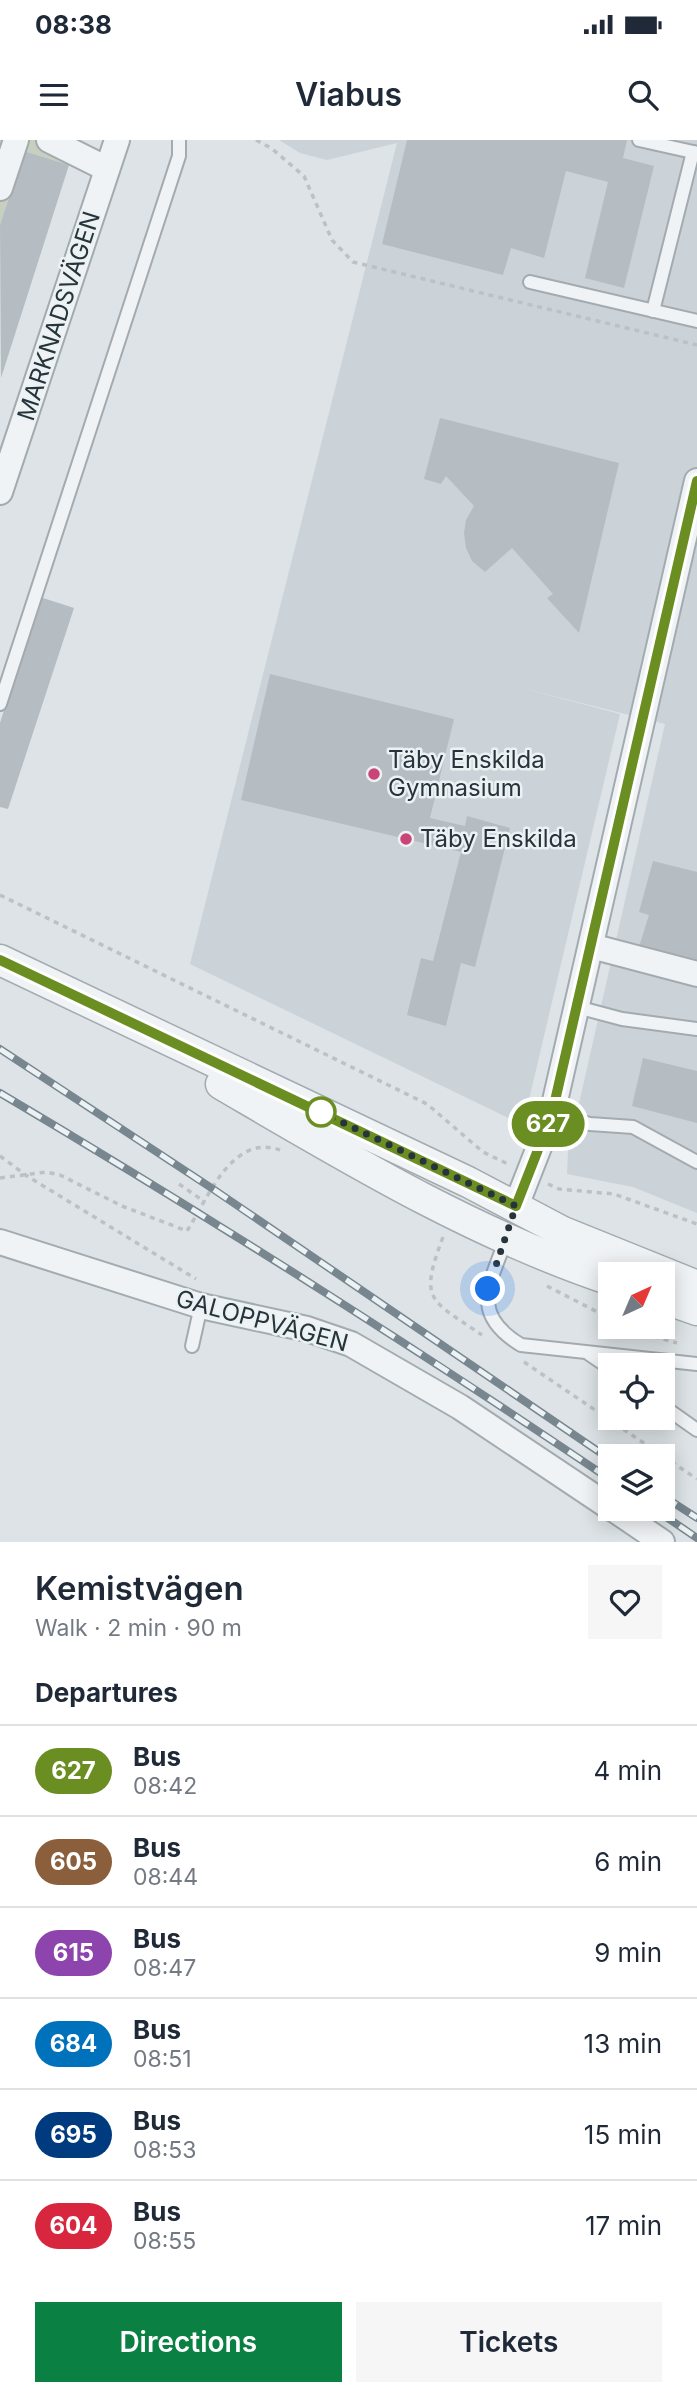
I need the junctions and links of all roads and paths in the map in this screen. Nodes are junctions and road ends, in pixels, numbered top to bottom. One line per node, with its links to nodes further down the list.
1 (16, 140): 9 (street)
2 (49, 140): 8 (street)
3 (117, 140): 8 (street, MARKNADSVÄGEN)
4 (179, 140): 16 (lane)
5 (256, 140): 13 (path)
6 (639, 140): 7 (lane)
7 (695, 153): 11 (lane)
8 (107, 169): 15 (street, MARKNADSVÄGEN)
9 (0, 188)
10 (530, 282): 11 (lane)
11 (653, 311): 12 (lane)
12 (697, 321)
13 (697, 345)
14 (697, 481): 18 (street)
15 (0, 492)
16 (0, 704)
17 (0, 895): 26 (path)
18 (591, 946): 20 (street); 22 (street)
19 (0, 960): 32 (street)
20 (697, 974)
21 (0, 978): 37 (street)
22 (577, 1007): 23 (lane); 24 (street)
23 (697, 1029)
24 (552, 1114): 28 (lane); 29 (street)
25 (284, 1152): 34 (path)
26 (483, 1152): 29 (path); 32 (path)
27 (0, 1156): 30 (path)
28 (697, 1162)
29 (528, 1175): 35 (street); 36 (path)
30 (27, 1176): 31 (path); 34 (path); 43 (path)
31 (0, 1178)
32 (468, 1182): 35 (street)
33 (179, 1184): 34 (path)
34 (205, 1202)
35 (516, 1206): 37 (street); 41 (street)
36 (697, 1224)
37 (506, 1239): 39 (street); 49 (lane)
38 (0, 1242): 43 (street, GALOPPVÄGEN)
39 (598, 1275)
40 (538, 1281): 45 (path)
41 (697, 1286)
42 (676, 1303): 44 (street)
43 (201, 1306): 48 (lane); 56 (street, GALOPPVÄGEN)
44 (697, 1310)
45 (598, 1312)
46 (662, 1339): 47 (path)
47 (679, 1344)
48 (192, 1346)
49 (585, 1351): 50 (lane); 51 (lane)
50 (598, 1360)
51 (697, 1364)
52 (675, 1414): 53 (lane)
53 (697, 1430)
54 (675, 1464): 55 (path)
55 (697, 1479)
56 (598, 1499)
57 (630, 1521): 58 (street, GALOPPVÄGEN)
58 (662, 1542)

